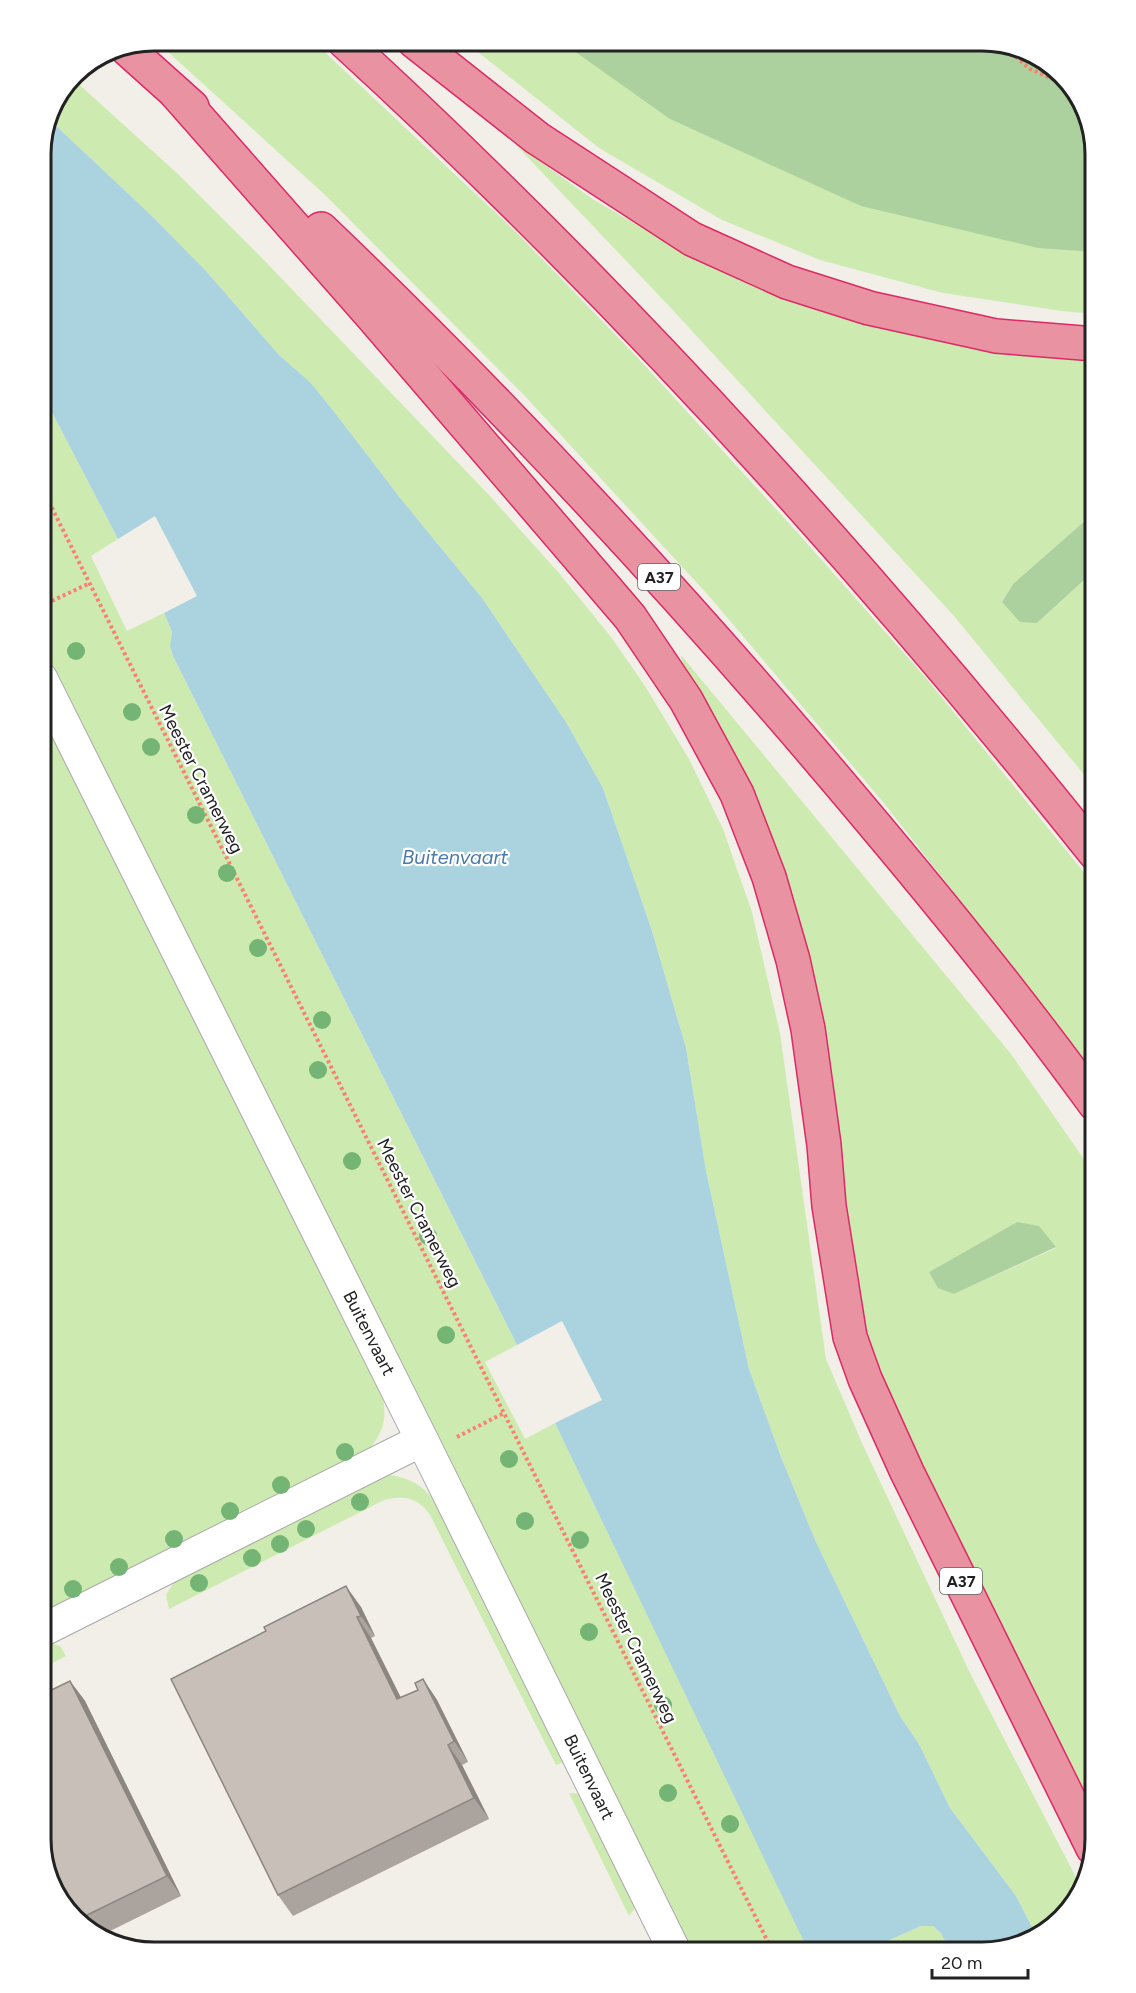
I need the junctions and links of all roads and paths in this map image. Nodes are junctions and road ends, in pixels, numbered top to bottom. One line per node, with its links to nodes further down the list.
1 (355, 51): 12 (highway)
2 (427, 51): 7 (highway)
3 (133, 54): 6 (highway, A37)
4 (1015, 56): 5 (path)
5 (1051, 78)
6 (176, 93): 13 (highway, A37); 17 (highway, A37)
7 (1085, 343)
8 (51, 507): 9 (path, Meester Cramerweg)
9 (88, 584): 10 (path); 14 (path, Meester Cramerweg)
10 (51, 601)
11 (51, 698): 15 (street, Buitenvaart)
12 (1085, 840)
13 (1085, 1091)
14 (504, 1413): 15 (path); 19 (path, Meester Cramerweg)
15 (425, 1446): 16 (street); 18 (street, Buitenvaart)
16 (51, 1626)
17 (1085, 1832)
18 (670, 1942)
19 (768, 1942)

